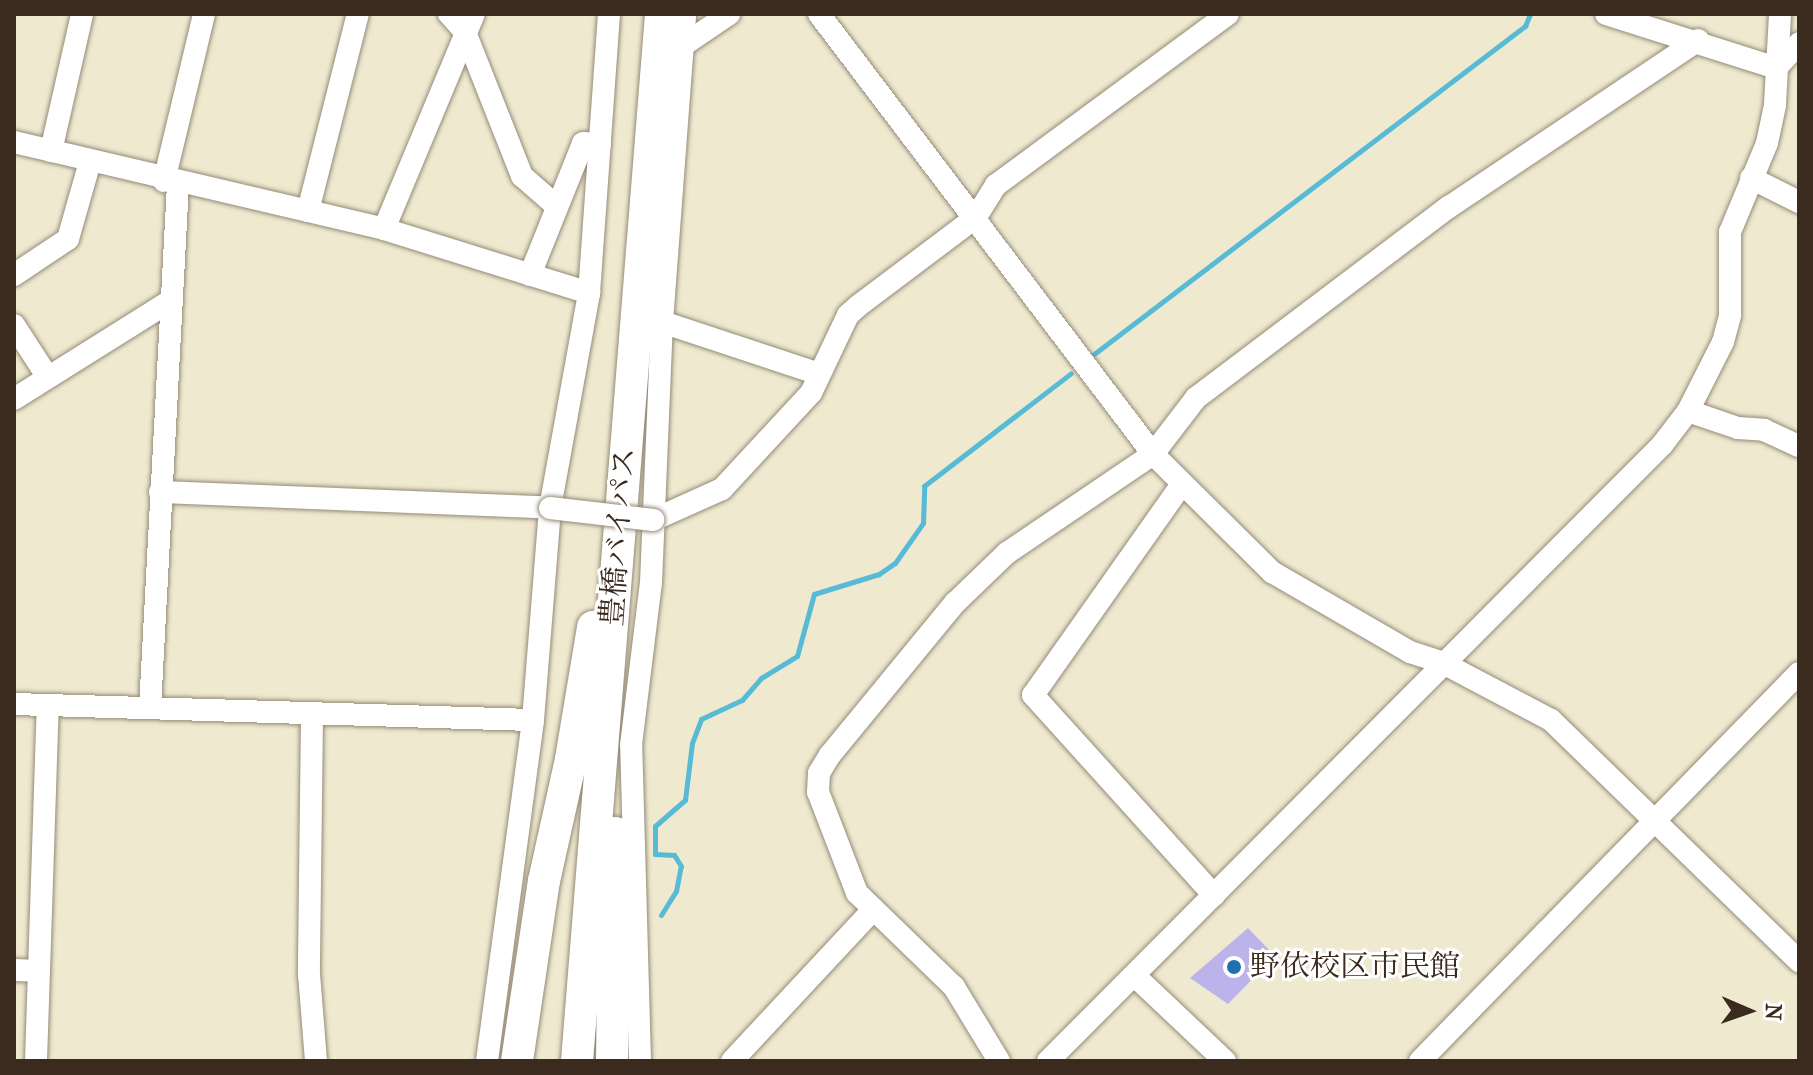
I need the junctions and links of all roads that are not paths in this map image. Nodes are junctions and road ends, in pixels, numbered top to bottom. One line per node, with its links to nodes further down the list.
1 (82, 14): 20 (street)
2 (204, 14): 23 (street)
3 (358, 14): 26 (street)
4 (449, 14): 13 (street)
5 (609, 14): 19 (street)
6 (661, 14): 41 (highway, 豊橋バイパス)
7 (685, 14): 16 (street)
8 (729, 14): 16 (street)
9 (819, 14): 27 (street)
10 (1228, 14): 27 (street)
11 (1606, 14): 14 (street)
12 (1780, 14): 17 (street)
13 (470, 23): 25 (street); 28 (street)
14 (1698, 40): 17 (street); 40 (street)
15 (1799, 43): 17 (street)
16 (682, 46): 33 (street)
17 (1776, 68): 22 (street)
18 (14, 142): 20 (street)
19 (600, 144): 25 (street); 31 (street)
20 (51, 151): 21 (street)
21 (90, 162): 23 (street); 29 (street)
22 (1751, 178): 24 (street); 38 (street)
23 (171, 182): 26 (street); 32 (street)
24 (1799, 202)
25 (554, 204): 30 (street)
26 (308, 211): 28 (street)
27 (976, 217): 35 (street); 40 (street)
28 (384, 229): 30 (street)
29 (14, 275)
30 (530, 275): 31 (street)
31 (589, 293): 44 (street)
32 (172, 300): 36 (street); 43 (street)
33 (662, 322): 35 (street); 45 (street)
34 (14, 325): 36 (street)
35 (819, 374): 45 (street)
36 (47, 376): 37 (street)
37 (14, 399)
38 (1688, 411): 39 (street); 47 (street)
39 (1799, 446)
40 (1153, 454): 42 (street); 56 (street)
41 (624, 465): 46 (highway, 豊橋バイパス); 64 (highway)
42 (1182, 484): 47 (street); 55 (street)
43 (160, 492): 44 (street); 51 (street)
44 (550, 508): 45 (street, bridge); 53 (street)
45 (653, 520): 67 (street)
46 (615, 590): 65 (highway, 豊橋バイパス); 66 (highway)
47 (1441, 662): 54 (street); 55 (street)
48 (1797, 675): 54 (street)
49 (14, 704): 50 (street)
50 (48, 706): 51 (street); 59 (street)
51 (150, 708): 52 (street)
52 (312, 716): 53 (street); 62 (street)
53 (533, 720): 63 (street)
54 (1654, 820): 57 (street); 72 (street)
55 (1214, 895): 60 (street)
56 (871, 912): 68 (street); 69 (street)
57 (1799, 961)
58 (14, 970): 59 (street)
59 (39, 971): 61 (street)
60 (1135, 976): 70 (street); 71 (street)
61 (36, 1061)
62 (316, 1061)
63 (487, 1061)
64 (517, 1061)
65 (577, 1061)
66 (612, 1061)
67 (640, 1061)
68 (732, 1061)
69 (999, 1061)
70 (1048, 1061)
71 (1225, 1061)
72 (1420, 1061)

